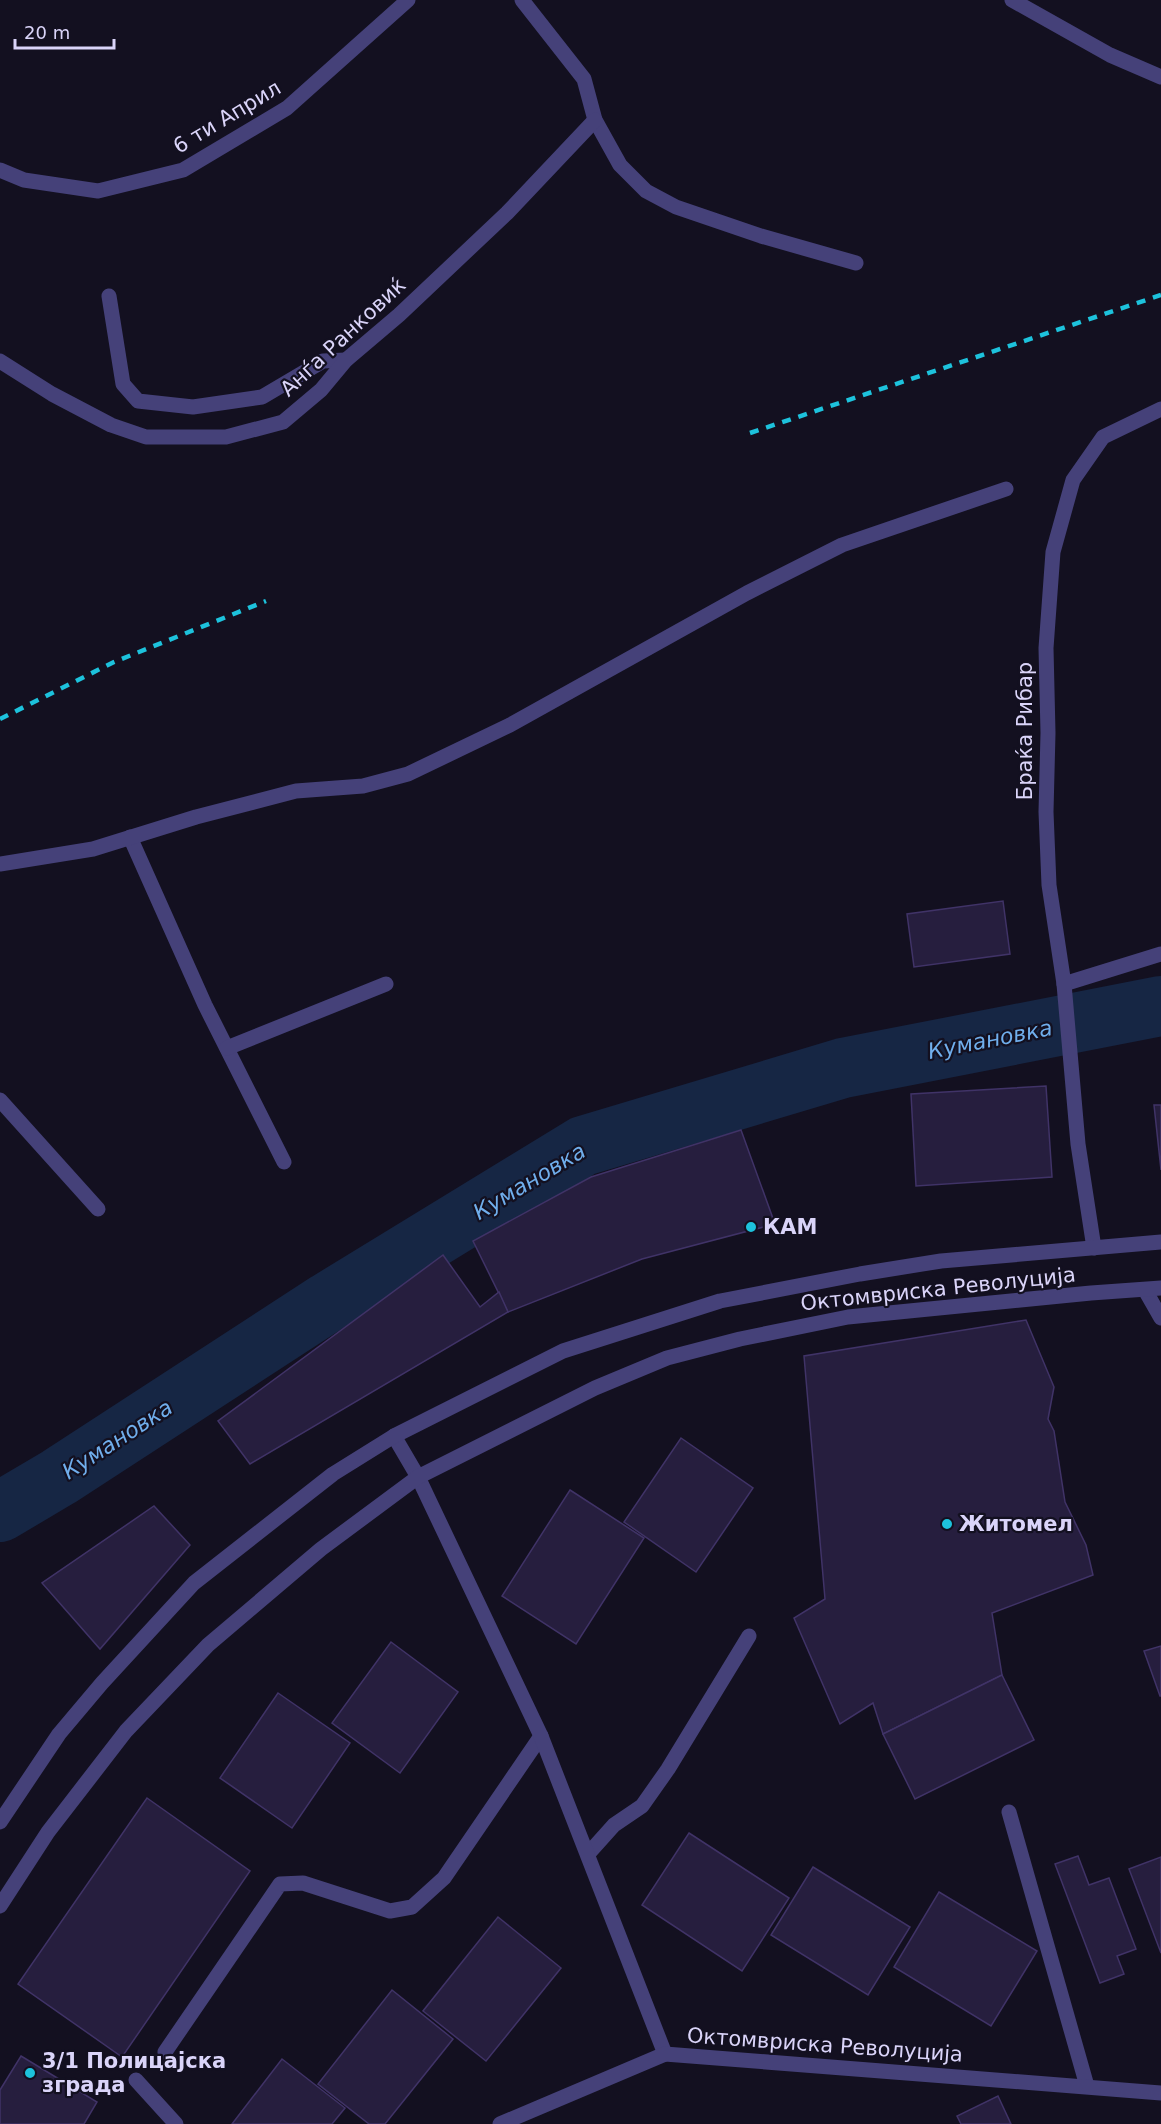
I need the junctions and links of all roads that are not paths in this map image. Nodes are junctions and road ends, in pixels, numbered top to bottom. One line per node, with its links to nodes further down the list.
1 (408, 0): 6 (street, 6 ти Април)
2 (522, 0): 5 (street)
3 (1012, 0): 4 (street)
4 (1161, 77)
5 (596, 120): 7 (street); 9 (street, Анѓа Ранковиќ)
6 (0, 170)
7 (856, 262)
8 (109, 296): 9 (street)
9 (346, 360): 10 (street, Анѓа Ранковиќ)
10 (0, 361)
11 (1161, 409): 17 (street, Браќа Рибар)
12 (1006, 489): 13 (street)
13 (130, 837): 14 (street); 18 (street)
14 (0, 864)
15 (1161, 954): 17 (street)
16 (386, 984): 18 (street)
17 (1064, 984): 23 (street, Браќа Рибар)
18 (227, 1048): 20 (street)
19 (0, 1100): 21 (street)
20 (284, 1162)
21 (98, 1209)
22 (1161, 1242): 23 (street, Октомвриска Револуција)
23 (1094, 1248): 27 (street, Октомвриска Револуција)
24 (1161, 1288): 25 (street, Октомвриска Револуција)
25 (1145, 1290): 26 (street); 28 (street, Октомвриска Револуција)
26 (1161, 1318)
27 (394, 1436): 28 (street); 32 (street, Октомвриска Револуција)
28 (418, 1478): 30 (street); 34 (street, Октомвриска Револуција)
29 (749, 1636): 33 (street)
30 (541, 1736): 33 (street); 35 (street)
31 (1009, 1812): 38 (street)
32 (0, 1822)
33 (588, 1854): 36 (street)
34 (0, 1906)
35 (165, 2052)
36 (665, 2054): 38 (street, Октомвриска Револуција); 41 (street, Октомвриска Револуција)
37 (136, 2080): 40 (street)
38 (1087, 2086): 39 (street, Октомвриска Револуција)
39 (1161, 2093)
40 (176, 2124)
41 (500, 2124)

